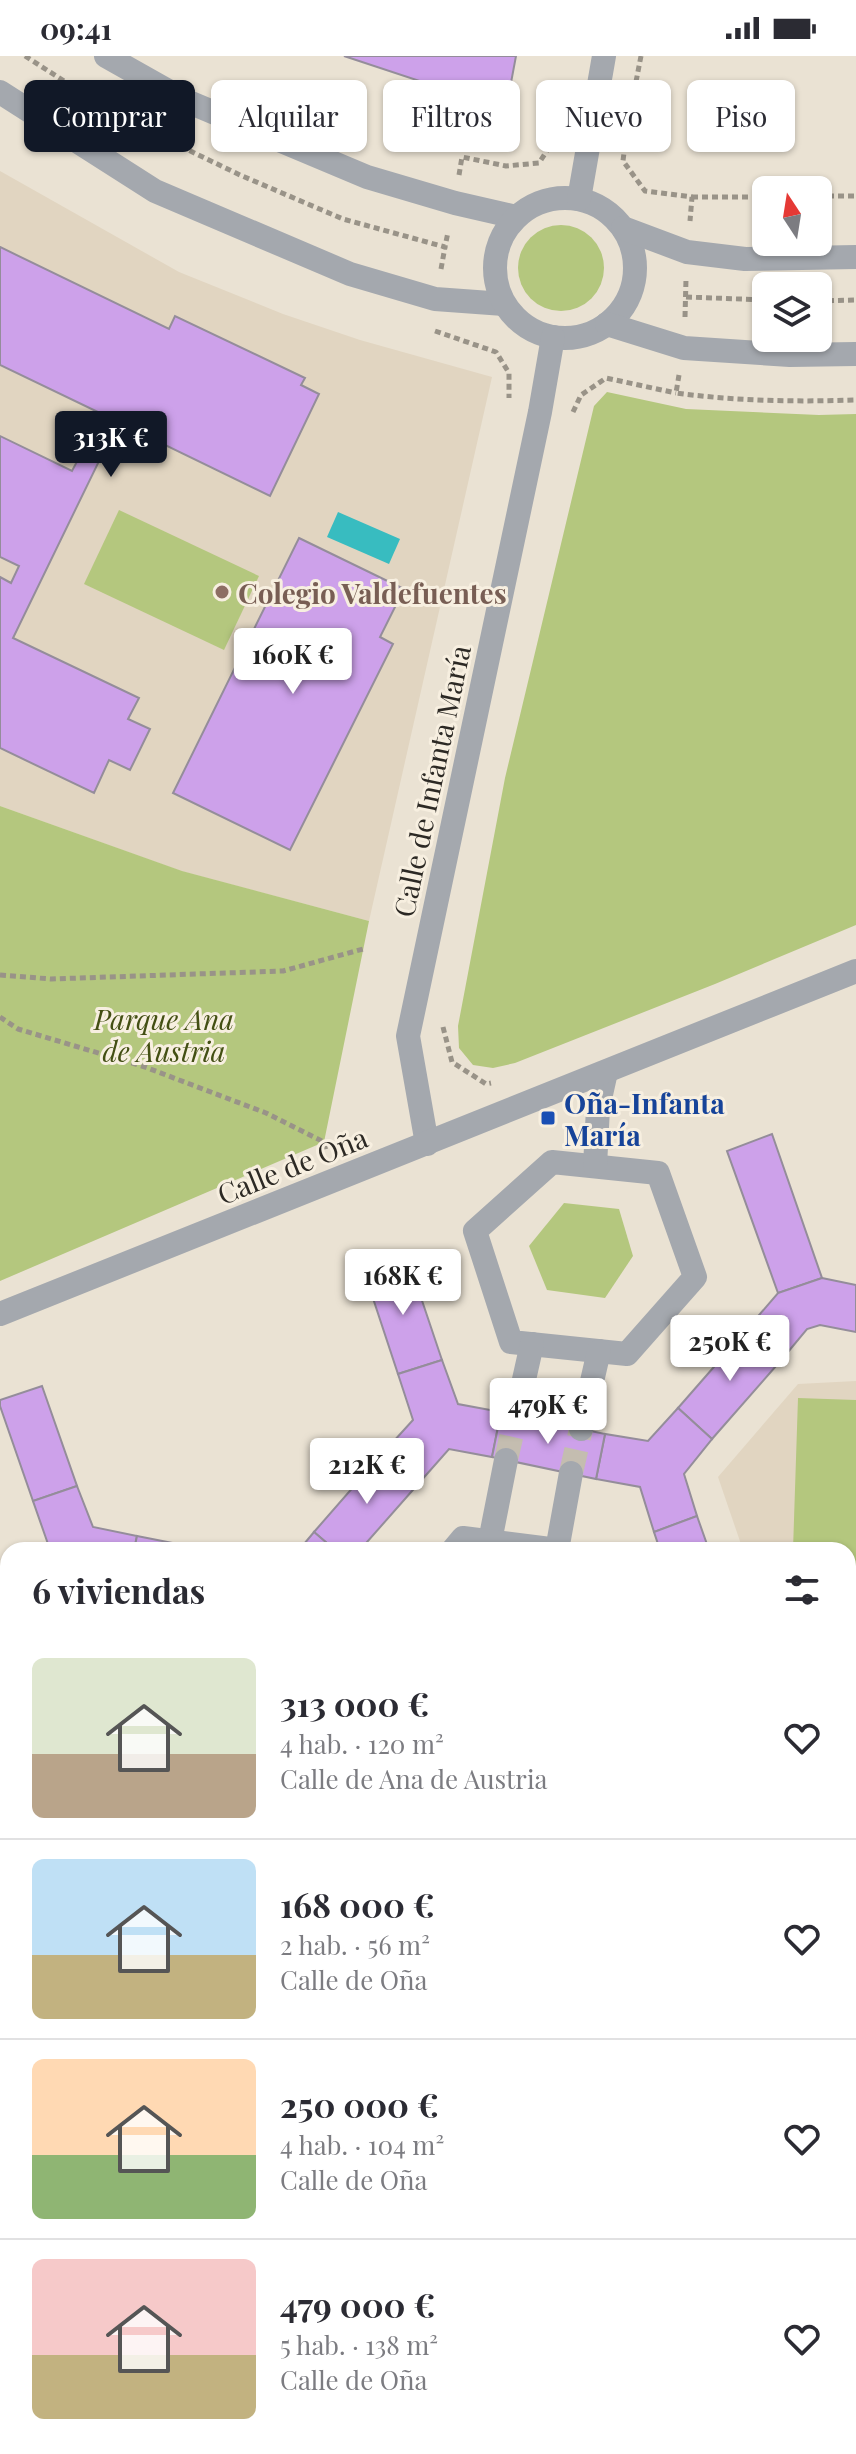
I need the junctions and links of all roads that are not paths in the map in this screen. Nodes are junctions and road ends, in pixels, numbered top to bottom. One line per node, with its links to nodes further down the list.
1 (106, 56): 5 (street)
2 (604, 56): 4 (street)
3 (0, 92): 8 (street)
4 (579, 199): 5 (street); 6 (street)
5 (516, 217): 8 (street)
6 (623, 228): 7 (street); 9 (street)
7 (856, 257)
8 (504, 304): 10 (street)
9 (607, 324): 10 (street); 11 (street)
10 (553, 337): 14 (street, Calle de Infanta María)
11 (856, 354)
12 (856, 971): 13 (street, Calle de Oña)
13 (606, 1072): 14 (street, Calle de Oña); 15 (street)
14 (427, 1144): 16 (street, Calle de Oña)
15 (595, 1166): 17 (street); 18 (street)
16 (0, 1314)
17 (532, 1344): 18 (street); 19 (street)
18 (599, 1351): 20 (street)
19 (516, 1415)
20 (581, 1429)
21 (506, 1460): 23 (street)
22 (571, 1473): 26 (street)
23 (490, 1541): 24 (street); 25 (street)
24 (460, 1542)
25 (497, 1542)
26 (558, 1542)

